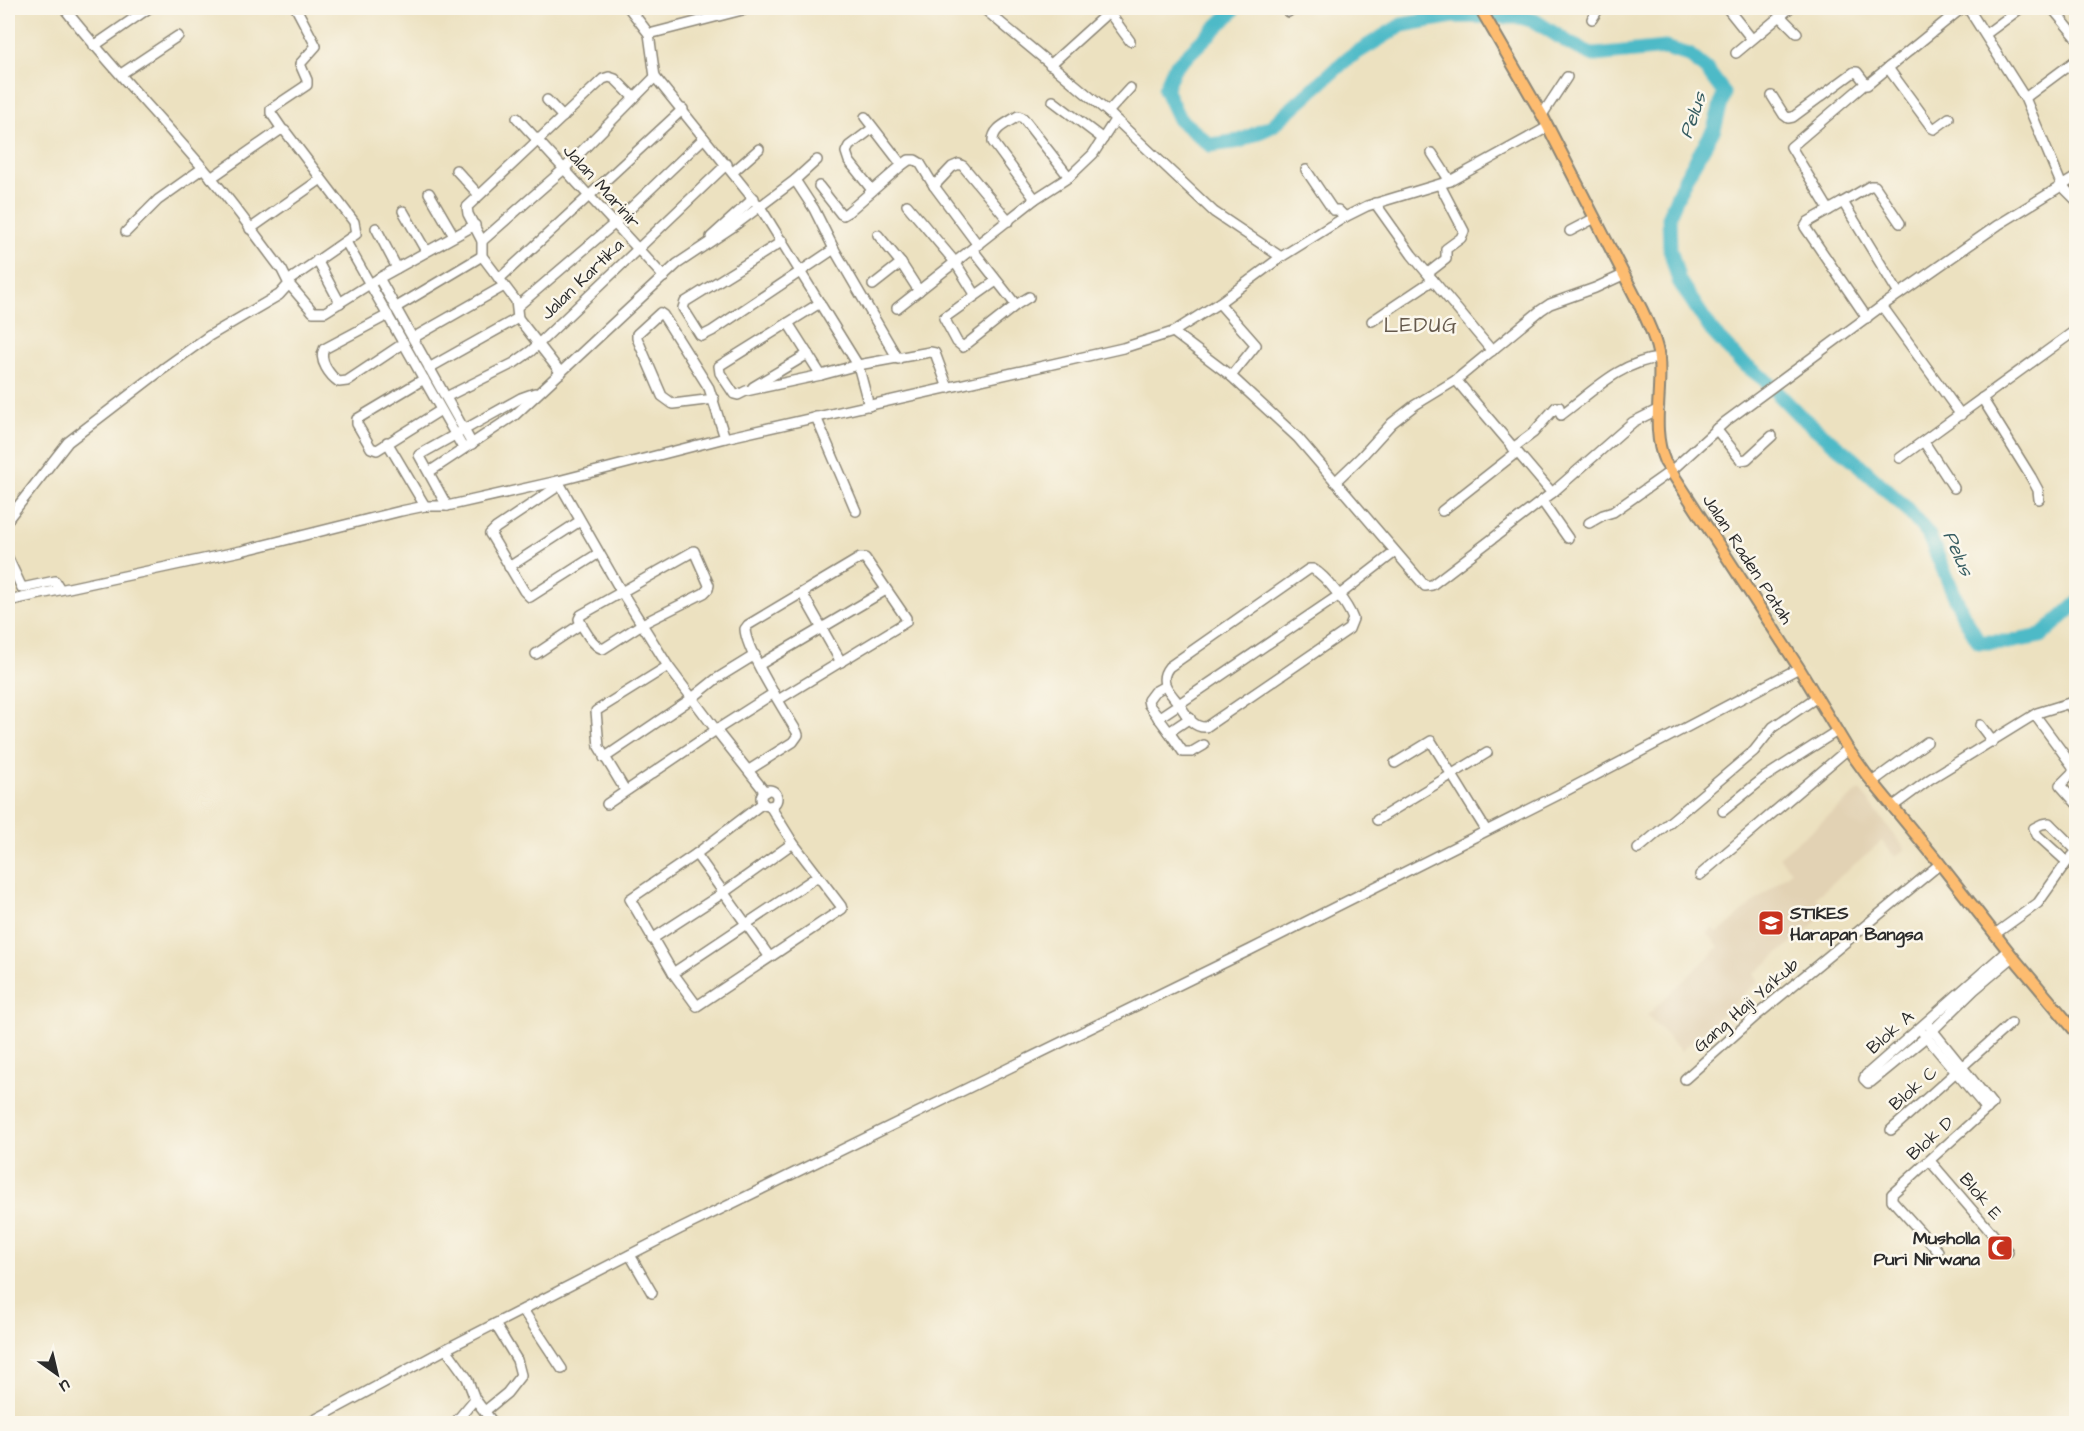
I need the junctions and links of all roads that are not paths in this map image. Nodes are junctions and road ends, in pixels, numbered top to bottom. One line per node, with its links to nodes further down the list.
1 (64, 8): 25 (street)
2 (149, 8): 25 (street)
3 (296, 8): 49 (street)
4 (629, 8): 20 (street)
5 (750, 8): 20 (street)
6 (983, 8): 28 (street)
7 (1480, 8): 41 (main road, Jalan Raden Patah)
8 (1599, 8): 17 (street)
9 (1727, 8): 23 (street)
10 (1790, 8): 16 (street)
11 (1962, 8): 29 (street)
12 (1968, 8): 18 (street)
13 (2021, 8): 18 (street)
14 (2052, 8): 22 (street)
15 (1110, 9): 24 (street); 28 (street)
16 (1780, 16): 19 (street); 23 (street)
17 (1592, 19)
18 (1990, 31): 36 (street)
19 (1797, 33)
20 (649, 34): 31 (street)
21 (178, 36): 30 (street)
22 (2076, 37)
23 (1751, 39): 26 (street)
24 (1130, 42)
25 (94, 46): 30 (street)
26 (1736, 53)
27 (2076, 60): 36 (street)
28 (1050, 65): 42 (street)
29 (1888, 68): 33 (street); 46 (street)
30 (121, 74): 57 (street)
31 (655, 77): 37 (street); 40 (street)
32 (1567, 77): 41 (street)
33 (1865, 84): 35 (street); 82 (street)
34 (1130, 88): 42 (street)
35 (1772, 96)
36 (2027, 97): 67 (street)
37 (634, 98): 43 (street); 59 (street)
38 (547, 100): 43 (street)
39 (1053, 101): 51 (street)
40 (683, 109): 50 (street); 74 (street)
41 (1542, 115): 47 (main road, Jalan Raden Patah)
42 (1112, 116): 51 (street); 105 (street)
43 (563, 117): 52 (street)
44 (865, 117): 48 (street)
45 (517, 118): 52 (street, Jalan Marinir)
46 (1949, 118)
47 (1548, 127): 66 (street); 85 (main road, Jalan Raden Patah)
48 (873, 128): 56 (street); 71 (street)
49 (282, 129): 63 (street); 64 (street)
50 (705, 138): 58 (street); 88 (street)
51 (1103, 139): 62 (street)
52 (538, 140): 59 (street, Jalan Marinir); 73 (street)
53 (759, 149): 58 (street, Jalan Kartika)
54 (1432, 153): 66 (street)
55 (817, 160): 65 (street)
56 (902, 165): 70 (street); 71 (street)
57 (203, 168): 63 (street); 93 (street)
58 (730, 168): 75 (street); 101 (street, Jalan Kartika)
59 (564, 169): 74 (street, Jalan Marinir); 96 (street)
60 (456, 170): 73 (street)
61 (1306, 171): 84 (street)
62 (1069, 177): 76 (street); 76 (street)
63 (211, 178): 91 (street)
64 (321, 179): 91 (street); 97 (street)
65 (795, 180): 81 (street); 102 (street)
66 (1450, 181): 68 (street)
67 (2069, 181): 77 (street); 122 (street)
68 (1440, 185): 79 (street); 113 (street)
69 (819, 186): 71 (street)
70 (934, 186): 86 (street); 100 (street)
71 (872, 190)
72 (429, 193): 95 (street)
73 (479, 195): 89 (street)
74 (590, 196): 88 (street, Jalan Marinir); 117 (street)
75 (754, 198): 81 (street); 99 (street)
76 (1035, 199): 86 (street)
77 (2076, 200)
78 (1843, 202): 82 (street); 87 (street); 122 (street)
79 (1375, 203): 84 (street); 113 (street)
80 (907, 205): 107 (street)
81 (760, 207): 98 (street); 99 (street)
82 (1829, 210): 134 (street)
83 (403, 211): 103 (street)
84 (1345, 217): 105 (street)
85 (1595, 218): 92 (street); 111 (main road, Jalan Raden Patah)
86 (1009, 221): 100 (street)
87 (1900, 223)
88 (614, 224): 101 (street, Jalan Marinir); 128 (street)
89 (475, 225): 95 (street); 96 (street)
90 (376, 228): 109 (street)
91 (250, 230): 116 (street)
92 (1570, 231)
93 (126, 232)
94 (878, 235): 108 (street)
95 (454, 236): 103 (street)
96 (482, 241): 104 (street)
97 (346, 242): 106 (street); 118 (street)
98 (783, 242): 110 (street); 110 (street)
99 (704, 245): 112 (street)
100 (975, 247): 107 (street); 115 (street)
101 (638, 249): 112 (street, Jalan Marinir); 141 (street, Jalan Kartika)
102 (834, 249): 110 (street); 145 (street)
103 (426, 251): 109 (street)
104 (482, 256): 117 (street); 130 (street)
105 (1281, 256): 126 (street)
106 (317, 260): 116 (street); 124 (street)
107 (955, 262): 120 (street); 121 (street)
108 (901, 263): 119 (street); 120 (street)
109 (397, 268): 114 (street)
110 (800, 271): 125 (street)
111 (1623, 275): 142 (street); 144 (main road, Jalan Raden Patah)
112 (664, 277): 148 (street)
113 (1430, 277): 135 (street); 142 (street)
114 (379, 278): 118 (street); 130 (street)
115 (996, 281): 121 (street); 127 (street)
116 (289, 282): 124 (street); 185 (street)
117 (501, 283): 128 (street); 139 (street)
118 (370, 284): 124 (street); 132 (street)
119 (873, 285)
120 (919, 291): 131 (street)
121 (975, 294): 127 (street)
122 (1899, 294): 129 (street)
123 (1029, 297): 127 (street)
124 (340, 303)
125 (820, 303): 136 (street); 146 (street)
126 (1219, 303): 138 (street); 150 (street)
127 (1016, 305)
128 (518, 306): 133 (street)
129 (1882, 306): 134 (street); 162 (street)
130 (395, 308): 139 (street)
131 (897, 308)
132 (387, 315): 140 (street); 140 (street)
133 (518, 318): 141 (street); 147 (street)
134 (1867, 318): 164 (street)
135 (1372, 321)
136 (788, 323): 143 (street); 154 (street)
137 (2076, 330): 157 (street)
138 (1173, 332): 150 (street); 153 (street)
139 (413, 339): 147 (street)
140 (404, 343): 151 (street)
141 (539, 344): 148 (street); 156 (street, Jalan Kartika)
142 (1492, 351): 152 (street)
143 (808, 354): 149 (street); 154 (street)
144 (1659, 358): 160 (main road, Jalan Raden Patah); 171 (street)
145 (898, 359): 146 (street); 153 (street)
146 (858, 365): 149 (street); 159 (street)
147 (429, 368): 156 (street)
148 (561, 373): 155 (street)
149 (821, 375): 154 (street)
150 (1231, 376): 175 (street)
151 (424, 379): 161 (street); 168 (street)
152 (1456, 380): 171 (street); 175 (street)
153 (948, 388): 159 (street)
154 (746, 391)
155 (537, 393): 165 (street); 170 (street)
156 (446, 397): 165 (street)
157 (1982, 398): 162 (street); 179 (street)
158 (714, 399): 158 (street); 167 (street)
159 (869, 406): 163 (street)
160 (1659, 409): 173 (main road, Jalan Raden Patah); 178 (street)
161 (441, 410): 165 (street); 168 (street)
162 (1961, 415): 169 (street)
163 (816, 417): 167 (street); 183 (street)
164 (1716, 429): 166 (street); 173 (street)
165 (460, 432): 170 (street); 174 (street)
166 (1772, 436)
167 (725, 438): 176 (street)
168 (387, 442): 181 (street)
169 (1924, 442): 172 (street); 177 (street)
170 (468, 446): 174 (street)
171 (1515, 450): 178 (street); 184 (street)
172 (1900, 458)
173 (1671, 471): 187 (street); 207 (main road, Jalan Raden Patah)
174 (429, 472): 182 (street)
175 (1335, 482): 189 (street)
176 (559, 483): 182 (street); 186 (street); 192 (street)
177 (1954, 488)
178 (1552, 493): 180 (street)
179 (2039, 499)
180 (1542, 501): 188 (street); 189 (street)
181 (425, 506): 182 (street); 193 (street)
182 (447, 506)
183 (856, 511)
184 (1442, 511)
185 (8, 519)
186 (580, 521): 190 (street); 192 (street)
187 (1589, 523)
188 (1568, 538)
189 (1395, 552): 197 (street)
190 (599, 553): 192 (street); 195 (street)
191 (8, 558): 193 (street)
192 (509, 567)
193 (60, 590): 198 (street)
194 (886, 590): 196 (street); 201 (street); 204 (street)
195 (621, 591): 199 (street); 200 (street); 200 (street)
196 (802, 593): 201 (street); 203 (street)
197 (1338, 596): 208 (street); 213 (street); 217 (street)
198 (8, 601)
199 (581, 624): 200 (street); 202 (street)
200 (642, 624): 206 (street)
201 (823, 628): 204 (street); 205 (street)
202 (536, 654)
203 (755, 655): 205 (street); 211 (street)
204 (841, 662): 209 (street)
205 (759, 665): 209 (street)
206 (668, 666): 211 (street); 227 (street)
207 (1799, 668): 210 (main road, Jalan Raden Patah); 239 (street)
208 (1165, 686): 213 (street); 216 (street)
209 (776, 696): 219 (street); 229 (street)
210 (1817, 697): 220 (main road, Jalan Raden Patah); 241 (street)
211 (691, 699): 219 (street); 227 (street)
212 (2073, 703): 214 (street); 215 (street)
213 (1179, 704): 216 (street); 217 (street)
214 (2035, 715): 223 (street); 235 (street)
215 (2076, 716)
216 (1158, 718): 221 (street)
217 (1190, 718): 221 (street)
218 (1980, 725): 223 (street)
219 (716, 730): 229 (street); 232 (street)
220 (1837, 731): 225 (main road, Jalan Raden Patah); 237 (street)
221 (1168, 732): 224 (street)
222 (1927, 742): 231 (street)
223 (1993, 742): 236 (street)
224 (1204, 745)
225 (1848, 749): 231 (main road, Jalan Raden Patah); 246 (street)
226 (1488, 753): 230 (street)
227 (604, 758): 232 (street)
228 (1395, 763): 230 (street)
229 (749, 770): 234 (street)
230 (1452, 775): 238 (street); 239 (street)
231 (1872, 782): 236 (main road, Jalan Raden Patah)
232 (625, 790): 233 (street)
233 (607, 804)
234 (767, 804): 240 (street); 243 (street)
235 (2076, 804)
236 (1892, 807): 245 (main road, Jalan Raden Patah)
237 (1724, 810)
238 (1377, 820)
239 (1486, 830): 264 (street)
240 (793, 843): 247 (street); 248 (street)
241 (1638, 849)
242 (2076, 851): 244 (street); 244 (street)
243 (696, 854): 248 (street); 251 (street)
244 (2067, 862): 250 (street)
245 (1940, 864): 250 (main road, Jalan Raden Patah); 259 (street, Gang Haji Ya'kub)
246 (1700, 875)
247 (818, 876): 249 (street); 253 (street)
248 (723, 893): 249 (street); 251 (street)
249 (745, 924): 253 (street); 254 (street)
250 (1995, 934): 252 (main road, Jalan Raden Patah)
251 (652, 939): 254 (street)
252 (2010, 954): 256 (street, Blok A); 257 (main road, Jalan Raden Patah)
253 (769, 956): 254 (street)
254 (673, 973)
255 (2011, 1023): 258 (street, Blok C)
256 (1926, 1029): 256 (street, Blok A); 258 (street)
257 (2076, 1032)
258 (1960, 1069): 260 (street, Blok C); 261 (street, Blok D)
259 (1685, 1079)
260 (1891, 1130)
261 (1930, 1161): 262 (street, Blok D); 263 (street, Blok E)
262 (1938, 1251)
263 (2008, 1252)
264 (630, 1255): 265 (street); 266 (street)
265 (652, 1293)
266 (524, 1310): 267 (street); 269 (street)
267 (495, 1324): 268 (street); 271 (street)
268 (446, 1349): 270 (street); 272 (street)
269 (562, 1370)
270 (475, 1399): 271 (street); 273 (street)
271 (485, 1411): 274 (street)
272 (307, 1424)
273 (454, 1424)
274 (494, 1424)

